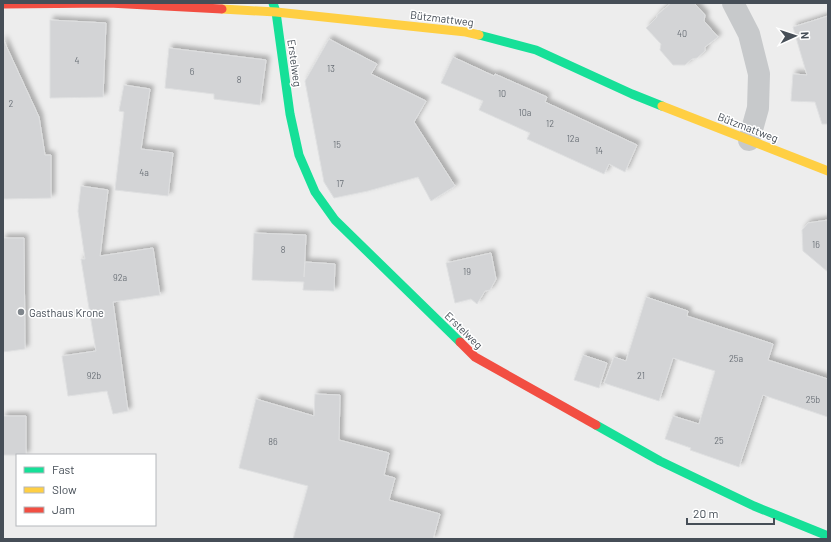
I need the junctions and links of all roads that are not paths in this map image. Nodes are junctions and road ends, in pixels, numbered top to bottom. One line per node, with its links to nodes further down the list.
1 (273, 3): 4 (street, Erstelweg)
2 (733, 3): 5 (street)
3 (3, 4): 4 (street, Bützmattweg)
4 (276, 12): 5 (street, Bützmattweg); 7 (street, Erstelweg)
5 (749, 140): 6 (street, Bützmattweg)
6 (828, 171)
7 (828, 536)

